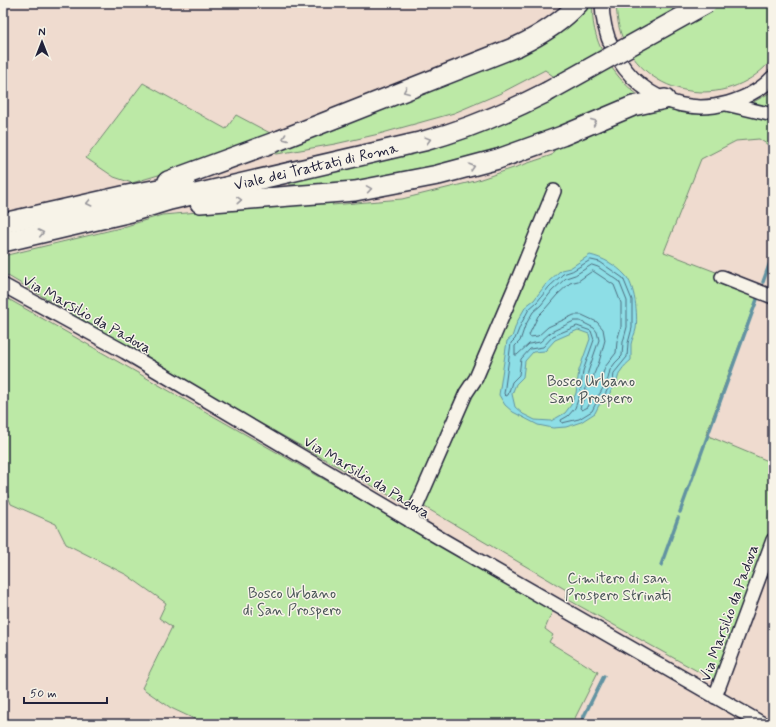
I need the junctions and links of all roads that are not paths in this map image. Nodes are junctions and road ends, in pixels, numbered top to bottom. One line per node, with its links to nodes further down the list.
1 (564, 3): 6 (highway)
2 (579, 3): 6 (highway)
3 (602, 3): 9 (street)
4 (683, 3): 8 (highway, Viale dei Trattati di Roma)
5 (707, 3): 8 (highway, Viale dei Trattati di Roma, bridge)
6 (442, 76): 13 (highway, one-way to 13)
7 (773, 77): 10 (street)
8 (544, 87): 13 (highway, Viale dei Trattati di Roma)
9 (665, 99): 10 (street); 13 (highway, one-way to 9)
10 (724, 104): 11 (street)
11 (773, 115)
12 (554, 191): 19 (street)
13 (129, 203): 14 (highway, Viale dei Trattati di Roma, one-way to 14); 15 (highway, Viale dei Trattati di Roma, one-way to 13)
14 (3, 223)
15 (3, 242)
16 (722, 277): 18 (street)
17 (3, 285): 19 (street, Via Marsilio da Padova)
18 (773, 297)
19 (410, 521): 21 (street, Via Marsilio da Padova)
20 (773, 540): 21 (street, Via Marsilio da Padova)
21 (715, 697): 22 (street, Via Marsilio da Padova)
22 (763, 724)

